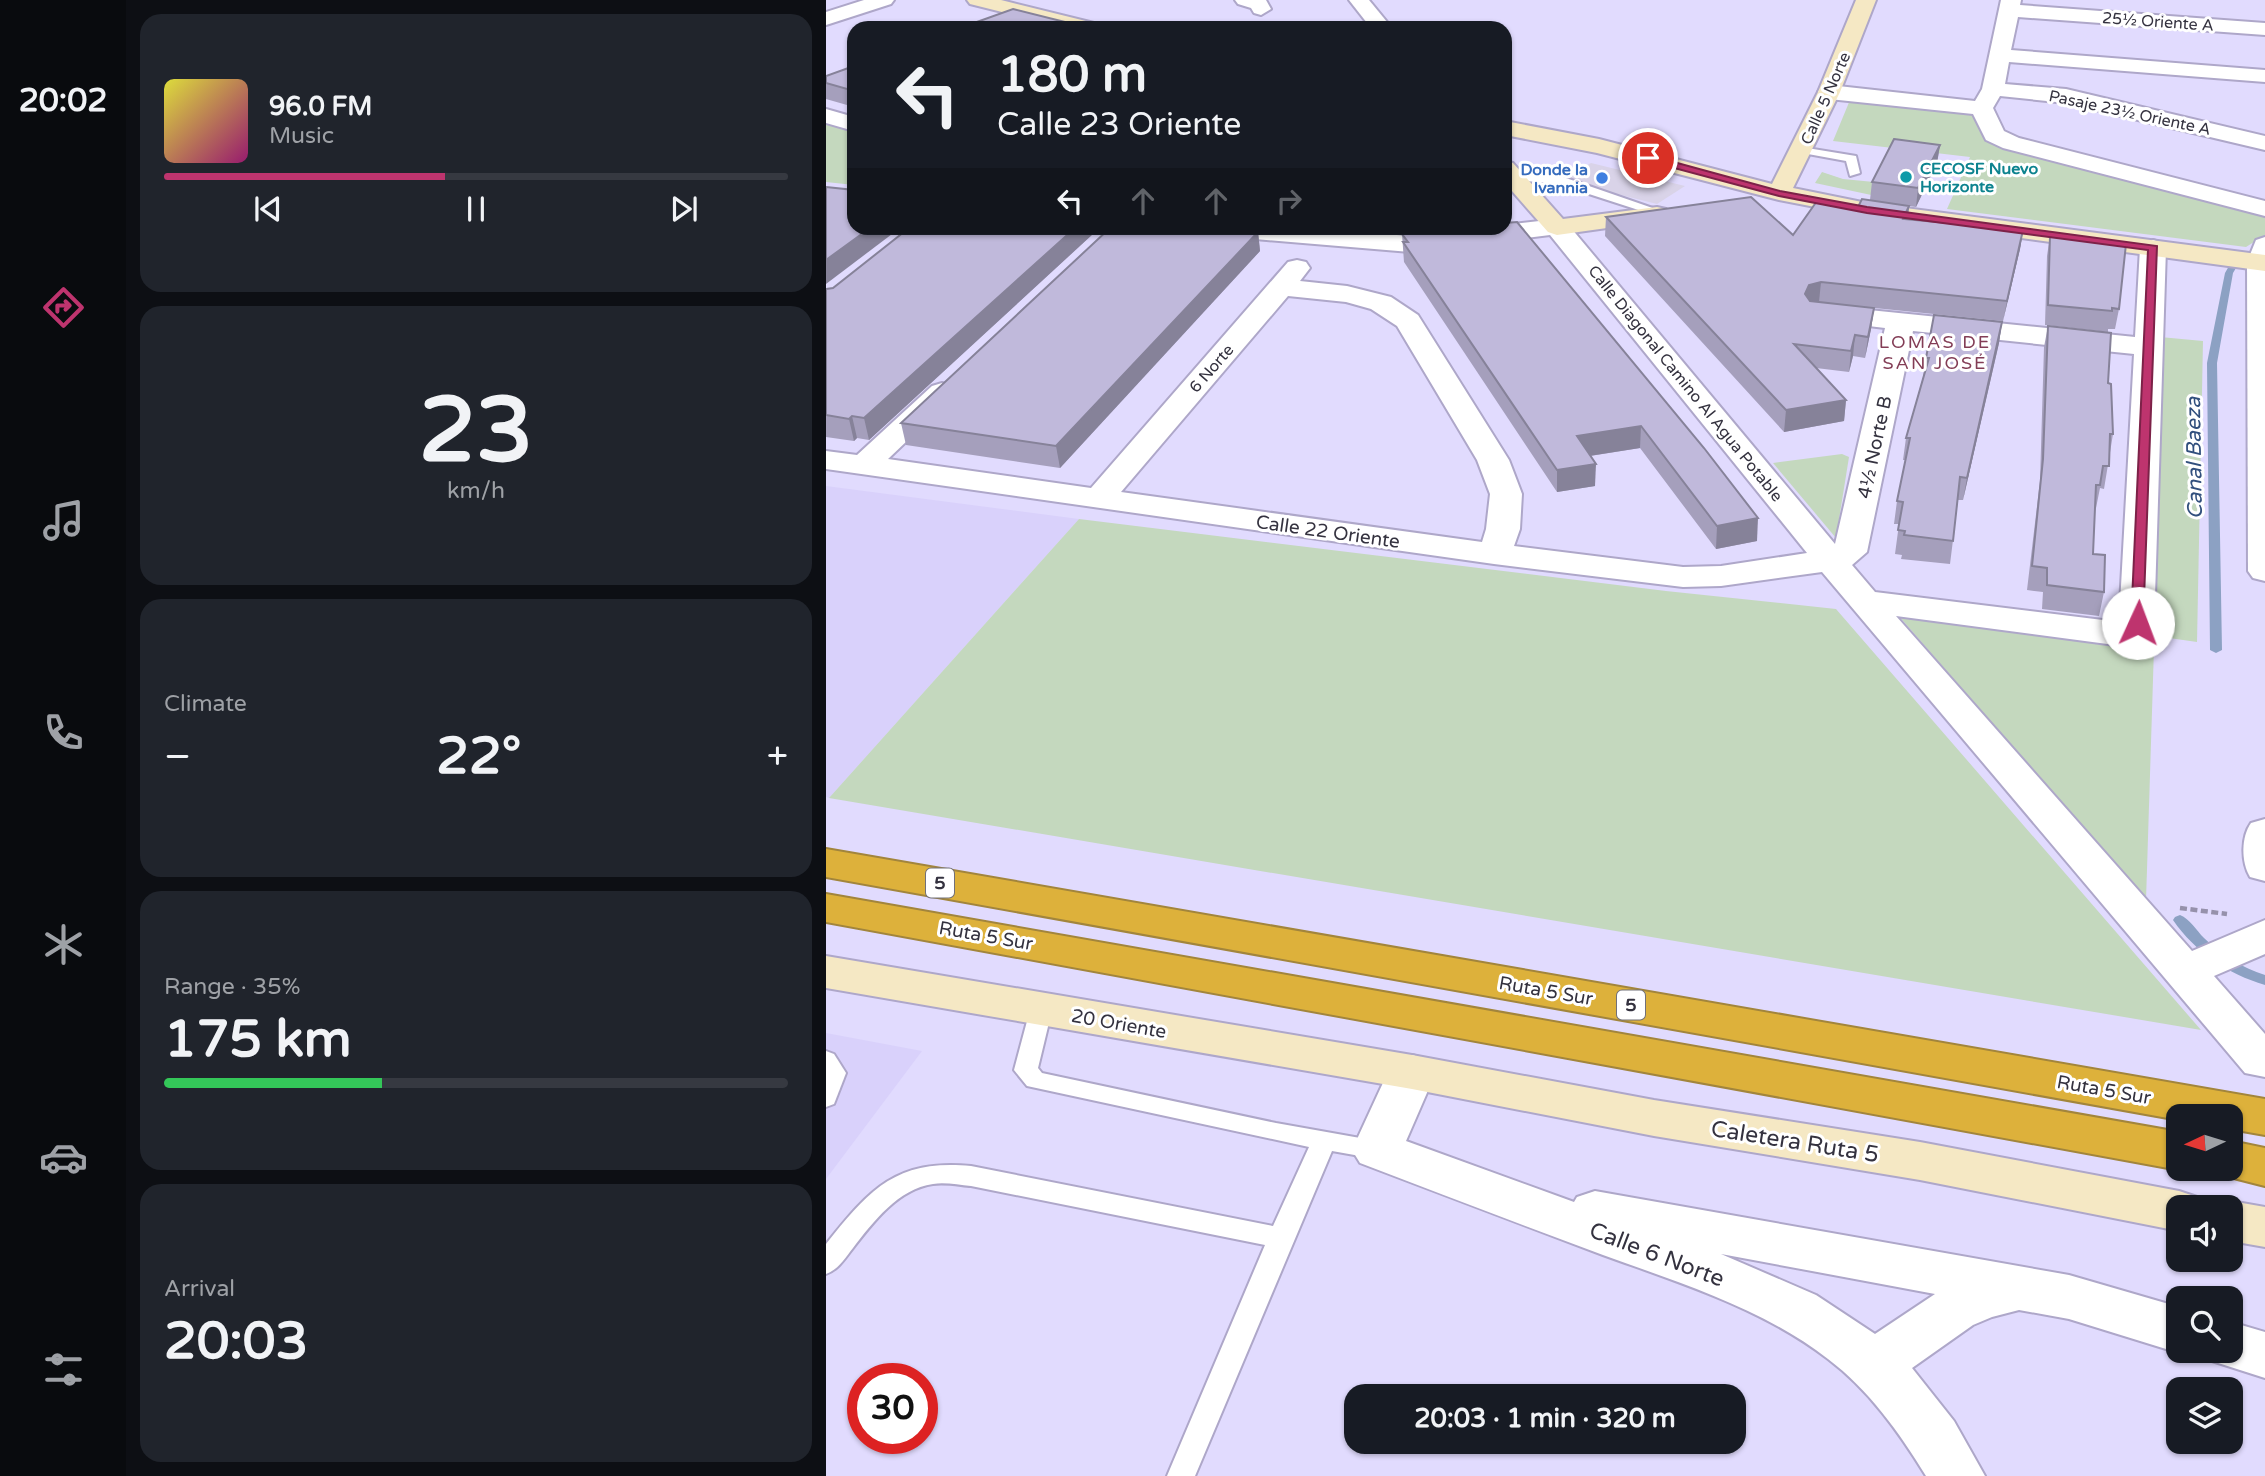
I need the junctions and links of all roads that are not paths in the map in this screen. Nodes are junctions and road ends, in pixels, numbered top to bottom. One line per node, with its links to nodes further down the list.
1 (884, 0): 7 (street)
2 (977, 0): 6 (street)
3 (1359, 0): 10 (street)
4 (1866, 0): 14 (street, Calle 5 Norte)
5 (2010, 5): 11 (street, 25½ Oriente A); 12 (street)
6 (1027, 12): 8 (street); 9 (street)
7 (826, 19)
8 (1001, 21)
9 (1063, 21)
10 (1376, 21)
11 (2265, 29)
12 (2000, 55): 13 (street); 15 (street)
13 (2265, 76)
14 (1829, 92): 15 (street, Pasaje 23½ Oriente A); 20 (street, Calle 5 Norte)
15 (1987, 99): 19 (street, Pasaje 23½ Oriente A); 26 (street)
16 (826, 116): 17 (street)
17 (847, 122)
18 (1512, 132): 24 (street)
19 (2265, 143)
20 (1801, 150): 22 (lane); 24 (street, Calle 5 Norte)
21 (1512, 173): 28 (lane)
22 (1854, 173)
23 (1512, 176): 29 (street, Calle Diagonal Camino Al Agua Potable)
24 (1779, 193): 25 (street); 34 (street)
25 (1727, 205)
26 (2265, 209)
27 (1687, 210): 28 (street)
28 (1661, 214): 29 (street)
29 (1557, 227): 30 (street); 45 (street, Calle Diagonal Camino Al Agua Potable)
30 (1512, 233)
31 (1324, 235): 36 (street, 6 Norte)
32 (1337, 235): 33 (street)
33 (1494, 235)
34 (2153, 248): 35 (street); 39 (street)
35 (2260, 258): 46 (street)
36 (1281, 286): 43 (street, 6 Norte); 44 (street)
37 (1819, 313): 38 (street)
38 (1901, 321): 39 (street); 45 (street, 4½ Norte B)
39 (2149, 347): 47 (street)
40 (965, 370): 42 (street)
41 (826, 460): 42 (street, Calle 22 Oriente)
42 (864, 465): 43 (street, Calle 22 Oriente)
43 (1098, 499): 44 (street, Calle 22 Oriente)
44 (1494, 554): 45 (street, Calle 22 Oriente)
45 (1830, 560): 47 (street, Calle Diagonal Camino Al Agua Potable)
46 (2265, 571)
47 (1864, 601): 52 (street, Calle Diagonal Camino Al Agua Potable)
48 (2265, 832): 50 (street)
49 (826, 863): 59 (highway, Ruta 5 Sur / 5)
50 (2265, 867)
51 (826, 908): 61 (highway, Ruta 5 Sur / 5)
52 (2226, 947): 56 (street, Calle Diagonal Camino Al Agua Potable)
53 (831, 979): 54 (street, 20 Oriente)
54 (1041, 1010): 57 (street, 20 Oriente); 60 (lane)
55 (826, 1060): 58 (lane)
56 (2262, 1060)
57 (1412, 1072): 62 (street); 66 (street, Caletera Ruta 5)
58 (826, 1098)
59 (2265, 1115)
60 (1325, 1140): 62 (lane); 69 (lane)
61 (2166, 1149)
62 (1377, 1150): 65 (street, Calle 6 Norte)
63 (2244, 1163): 64 (highway)
64 (2265, 1167)
65 (1490, 1192): 71 (street); 75 (street, Calle 6 Norte)
66 (2166, 1208)
67 (2243, 1223): 68 (street)
68 (2265, 1227)
69 (1280, 1238): 70 (lane); 76 (lane)
70 (826, 1263)
71 (2022, 1289): 72 (street); 75 (street)
72 (2166, 1326)
73 (2243, 1349): 74 (street)
74 (2265, 1355)
75 (1873, 1366): 77 (street, Calle 6 Norte)
76 (1181, 1476)
77 (1956, 1476)

